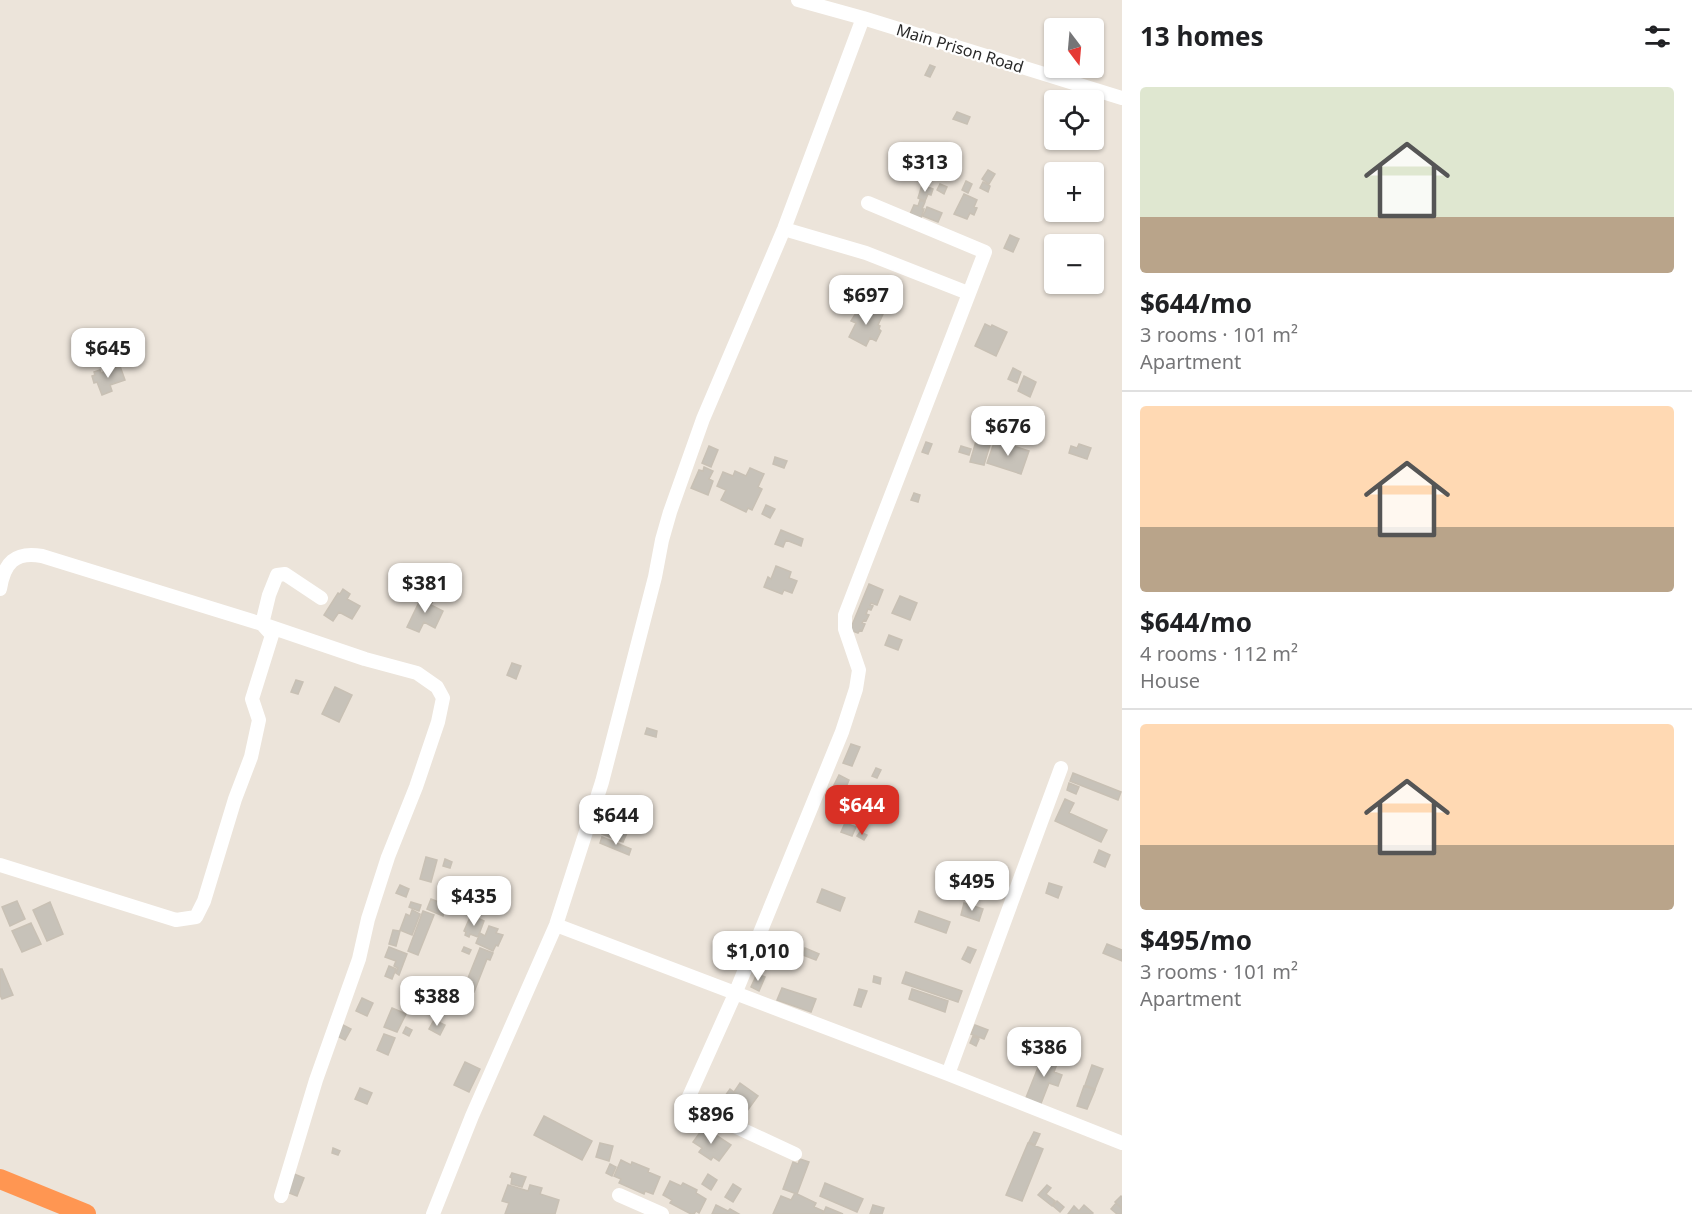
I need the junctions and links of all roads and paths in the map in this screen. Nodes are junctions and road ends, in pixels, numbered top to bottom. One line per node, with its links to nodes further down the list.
1 (798, 0): 2 (street, Main Prison Road)
2 (863, 18): 3 (street, Main Prison Road); 5 (street)
3 (1122, 98)
4 (868, 203): 6 (street)
5 (784, 229): 6 (street); 12 (street)
6 (968, 294): 13 (street)
7 (0, 589): 9 (street)
8 (321, 598): 9 (street)
9 (262, 624): 11 (street); 19 (street)
10 (1061, 768): 14 (street)
11 (0, 865)
12 (556, 925): 13 (street); 21 (street)
13 (735, 994): 14 (street); 16 (street)
14 (948, 1074): 15 (street)
15 (1122, 1143)
16 (795, 1154)
17 (0, 1179): 20 (highway)
18 (619, 1195): 22 (street)
19 (281, 1196)
20 (86, 1214)
21 (433, 1214)
22 (662, 1214)

